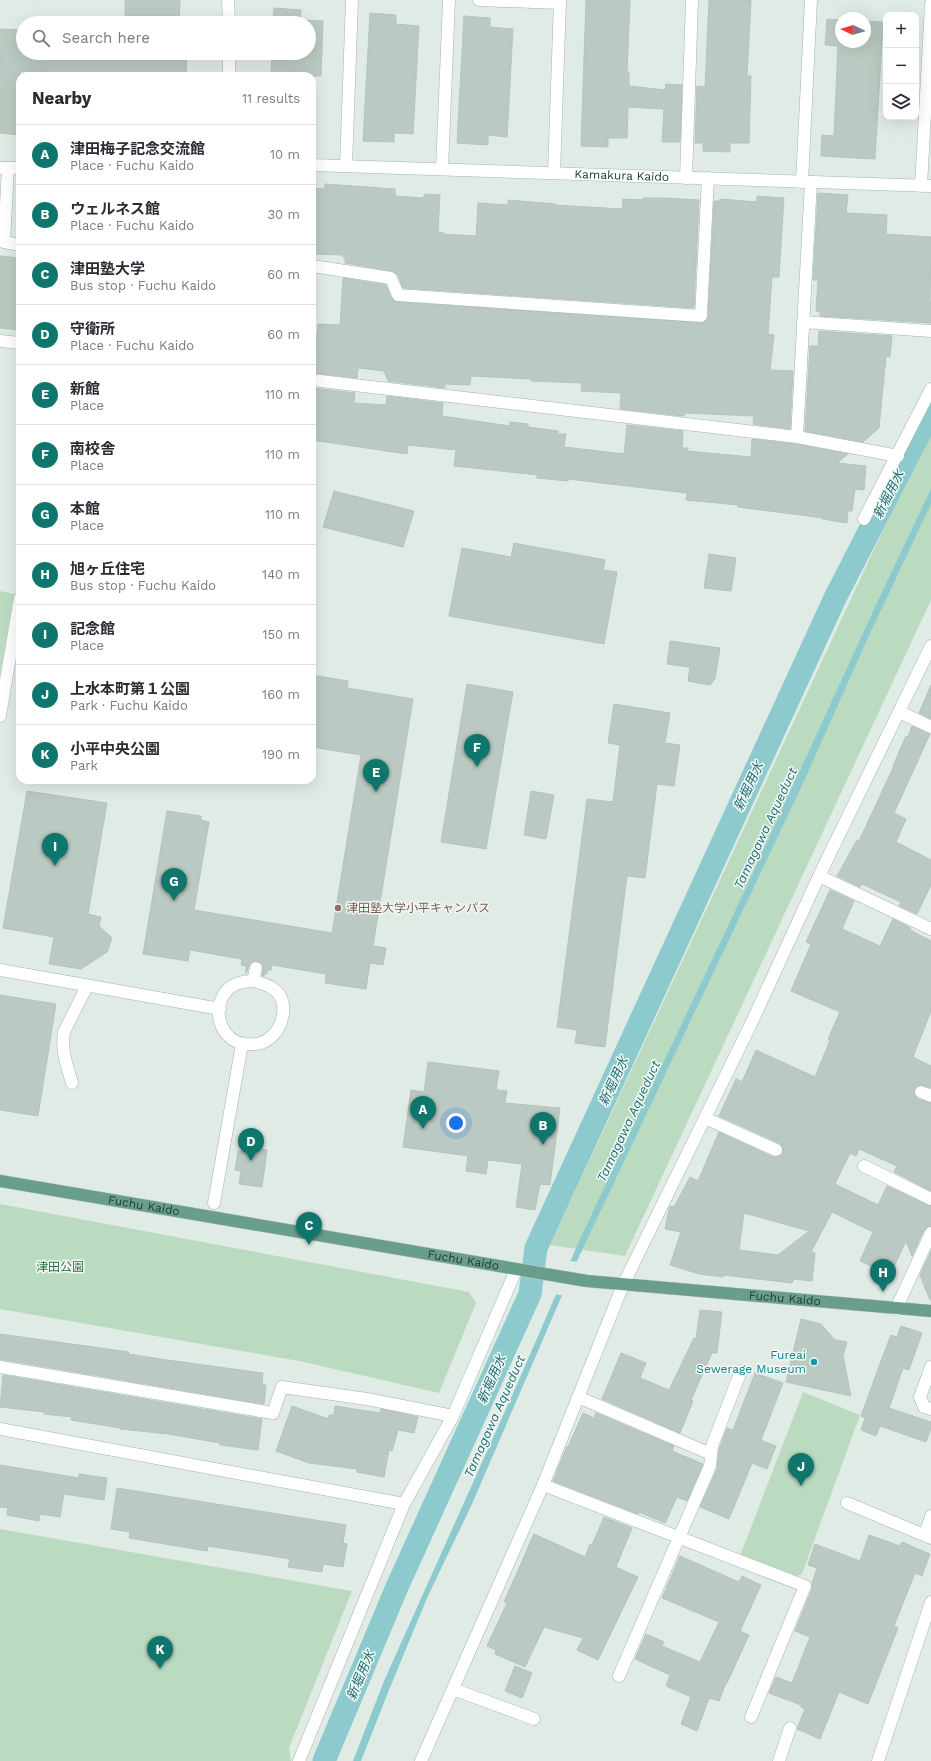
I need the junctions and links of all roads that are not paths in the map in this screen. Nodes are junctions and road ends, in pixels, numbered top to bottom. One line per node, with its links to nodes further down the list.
1 (228, 0): 9 (street)
2 (352, 0): 13 (street)
3 (449, 0): 15 (street)
4 (479, 0): 7 (street)
5 (692, 0): 17 (street)
6 (811, 0): 19 (street)
7 (560, 1): 16 (street)
8 (931, 4): 20 (street)
9 (229, 16)
10 (229, 60): 11 (street)
11 (229, 72)
12 (316, 165): 13 (street, Kamakura Kaido)
13 (346, 166): 15 (street, Kamakura Kaido)
14 (9, 168): 21 (street)
15 (442, 169): 16 (street, Kamakura Kaido)
16 (554, 173): 17 (street, Kamakura Kaido)
17 (686, 178): 18 (street, Kamakura Kaido)
18 (708, 178): 19 (street, Kamakura Kaido); 22 (street)
19 (807, 182): 20 (street, Kamakura Kaido); 23 (street)
20 (926, 186)
21 (15, 244)
22 (316, 267)
23 (803, 322): 24 (street); 29 (street)
24 (931, 332)
25 (0, 341): 26 (street)
26 (16, 343)
27 (316, 380): 29 (street)
28 (931, 389): 30 (street)
29 (797, 437): 30 (street)
30 (898, 456): 31 (street)
31 (864, 519)
32 (16, 622): 35 (street)
33 (931, 646): 34 (street)
34 (900, 712): 36 (street); 37 (street)
35 (0, 716)
36 (931, 727)
37 (819, 876): 38 (street); 46 (street)
38 (931, 929)
39 (256, 968): 41 (street)
40 (0, 970): 42 (street)
41 (254, 981): 43 (street); 44 (street)
42 (87, 986): 43 (street); 45 (street)
43 (220, 1010): 44 (street)
44 (242, 1044): 51 (street)
45 (72, 1084)
46 (705, 1118): 47 (street); 54 (street)
47 (776, 1150)
48 (864, 1166): 50 (street)
49 (0, 1181): 53 (main road, Fuchu Kaido)
50 (931, 1199)
51 (214, 1203)
52 (931, 1233): 55 (street)
53 (517, 1270): 54 (main road, Fuchu Kaido); 62 (street)
54 (623, 1284): 55 (main road, Fuchu Kaido); 60 (street)
55 (896, 1309): 56 (main road, Fuchu Kaido)
56 (931, 1312)
57 (0, 1367): 62 (street)
58 (931, 1367): 61 (street)
59 (741, 1371): 64 (street)
60 (578, 1397): 64 (street); 65 (street)
61 (931, 1409)
62 (453, 1416): 67 (street)
63 (0, 1429): 67 (street)
64 (711, 1454): 70 (street)
65 (543, 1485): 70 (street); 73 (street)
66 (847, 1503): 69 (street)
67 (404, 1504): 77 (street)
68 (931, 1516): 69 (street)
69 (928, 1537)
70 (678, 1538): 72 (street); 74 (street)
71 (931, 1602): 80 (street)
72 (619, 1676)
73 (453, 1689): 75 (street); 78 (street)
74 (751, 1717)
75 (534, 1720)
76 (790, 1728): 79 (street)
77 (299, 1761)
78 (421, 1761)
79 (779, 1761)
80 (878, 1761)

